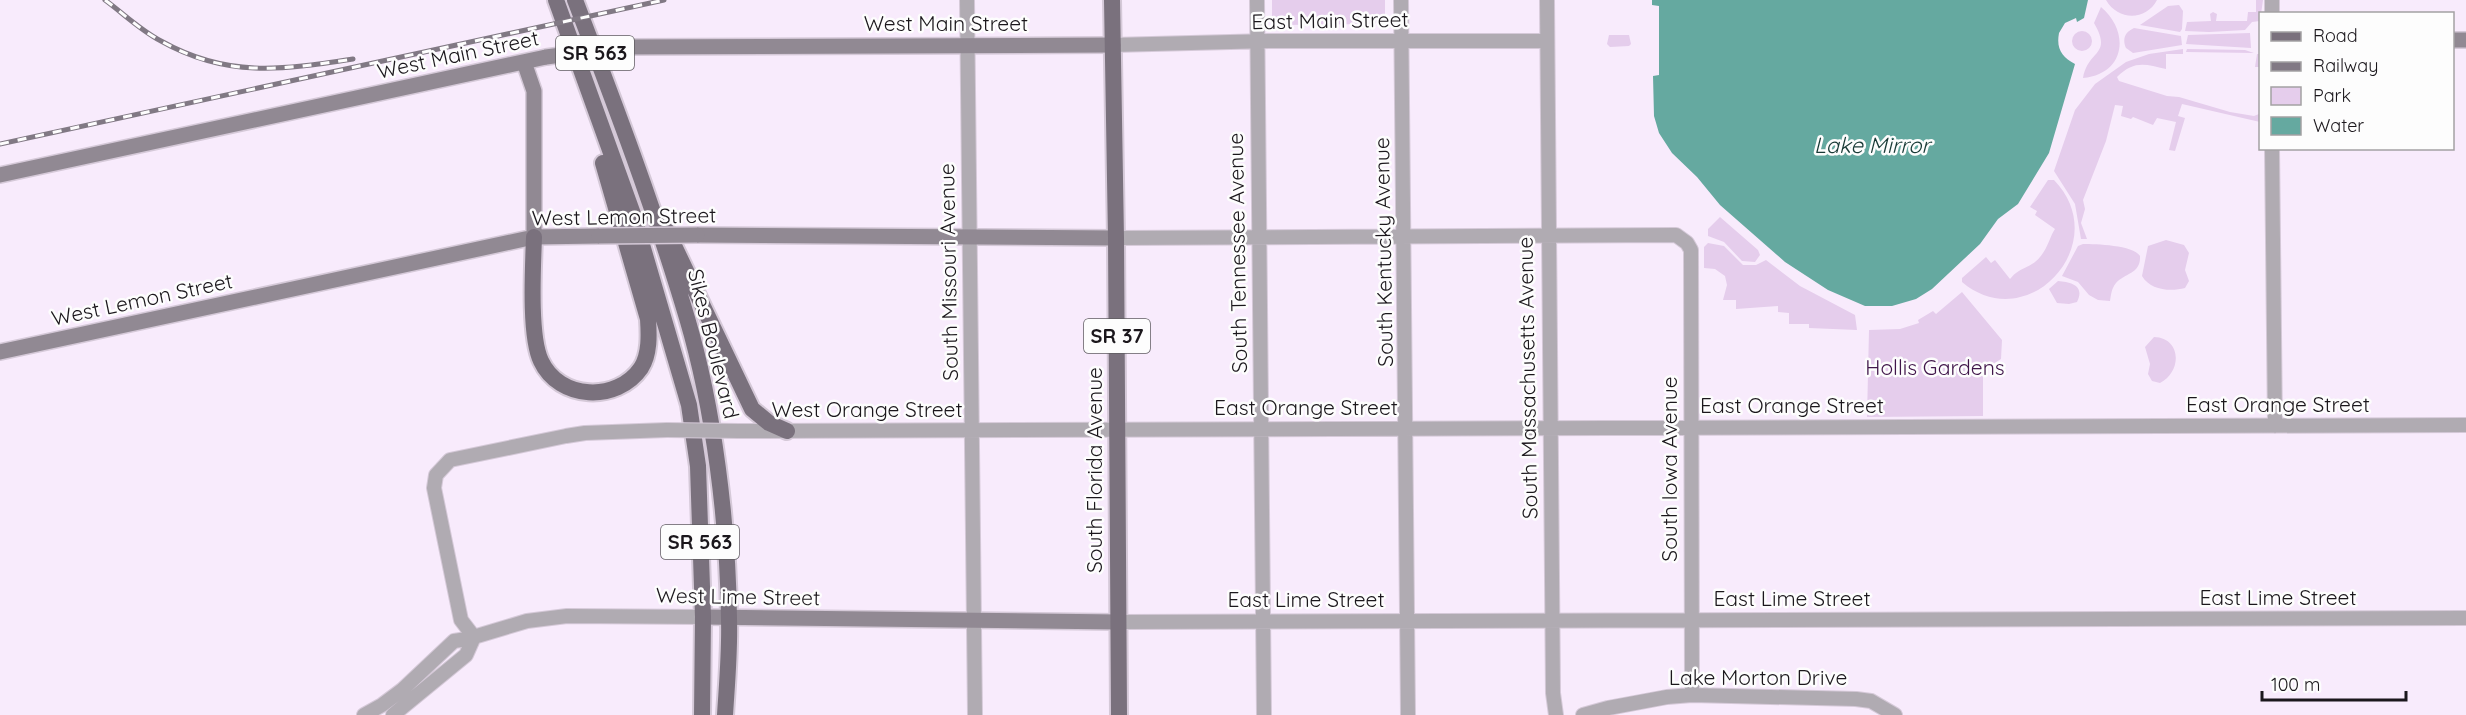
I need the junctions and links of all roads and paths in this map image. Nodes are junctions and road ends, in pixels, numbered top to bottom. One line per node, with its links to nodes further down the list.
1 (556, 0): 14 (main road, Sikes Boulevard / SR 563)
2 (575, 0): 16 (main road, Sikes Boulevard / SR 563)
3 (967, 0): 11 (street, South Missouri Avenue)
4 (1112, 0): 12 (main road, South Florida Avenue)
5 (1257, 0): 10 (street, South Tennessee Avenue)
6 (1401, 0): 8 (street, South Kentucky Avenue)
7 (1547, 0): 9 (street, South Massachusetts Avenue)
8 (1402, 40): 9 (street, East Main Street); 10 (street, East Main Street); 19 (street, South Kentucky Avenue)
9 (1547, 41): 22 (street, South Massachusetts Avenue)
10 (1257, 42): 12 (street, East Main Street); 21 (street, South Tennessee Avenue)
11 (968, 45): 12 (main road, West Main Street); 13 (main road, West Main Street, bridge); 18 (street, South Missouri Avenue)
12 (1113, 45): 23 (main road, South Florida Avenue / SR 37)
13 (524, 62): 17 (main road, West Main Street); 20 (main road)
14 (586, 89): 20 (main road); 34 (main road, Sikes Boulevard / SR 563)
15 (2272, 150): 26 (street)
16 (639, 173): 33 (main road); 35 (main road, Sikes Boulevard / SR 563)
17 (0, 175)
18 (970, 235): 20 (main road, West Lemon Street, bridge); 23 (main road, West Lemon Street); 30 (street, South Missouri Avenue)
19 (1405, 236): 21 (street); 22 (street); 27 (street, South Kentucky Avenue)
20 (534, 237): 24 (main road, West Lemon Street)
21 (1259, 237): 23 (street); 32 (street, South Tennessee Avenue)
22 (1548, 237): 28 (street, South Massachusetts Avenue); 29 (street, South Iowa Avenue)
23 (1116, 238): 31 (main road, South Florida Avenue / SR 37)
24 (0, 352)
25 (2466, 424): 26 (street, East Orange Street)
26 (2275, 426): 29 (street, East Orange Street)
27 (1406, 428): 28 (street, East Orange Street); 32 (street, East Orange Street); 39 (street, South Kentucky Avenue)
28 (1550, 428): 29 (street, East Orange Street); 40 (street, South Massachusetts Avenue)
29 (1690, 428): 38 (street, South Iowa Avenue)
30 (971, 430): 31 (street, West Orange Street); 33 (street, West Orange Street); 37 (street, South Missouri Avenue)
31 (1118, 430): 32 (street, East Orange Street); 41 (main road, South Florida Avenue / SR 37)
32 (1262, 430): 42 (street, South Tennessee Avenue)
33 (787, 431): 43 (street, West Orange Street, bridge)
34 (703, 617): 35 (main road, West Lime Street); 43 (street, West Lime Street); 47 (main road, Sikes Boulevard / SR 563)
35 (729, 618): 37 (main road, West Lime Street); 48 (main road, Sikes Boulevard / SR 563)
36 (2466, 618): 38 (street, East Lime Street)
37 (974, 620): 41 (main road, West Lime Street); 49 (street, South Missouri Avenue)
38 (1691, 620): 40 (street, East Lime Street); 44 (street, South Iowa Avenue)
39 (1408, 621): 40 (street, East Lime Street); 42 (street, East Lime Street); 52 (street, South Kentucky Avenue)
40 (1552, 621): 53 (street, South Massachusetts Avenue)
41 (1118, 622): 42 (street, East Lime Street); 50 (main road, South Florida Avenue / SR 37)
42 (1263, 622): 51 (street, South Tennessee Avenue)
43 (474, 637): 45 (street, West Lime Street); 46 (street)
44 (1692, 695): 54 (street, Lake Morton Drive); 55 (street, Lake Morton Drive)
45 (364, 715)
46 (393, 715)
47 (702, 715)
48 (725, 715)
49 (975, 715)
50 (1119, 715)
51 (1264, 715)
52 (1408, 715)
53 (1556, 715)
54 (1583, 715)
55 (1895, 715)

